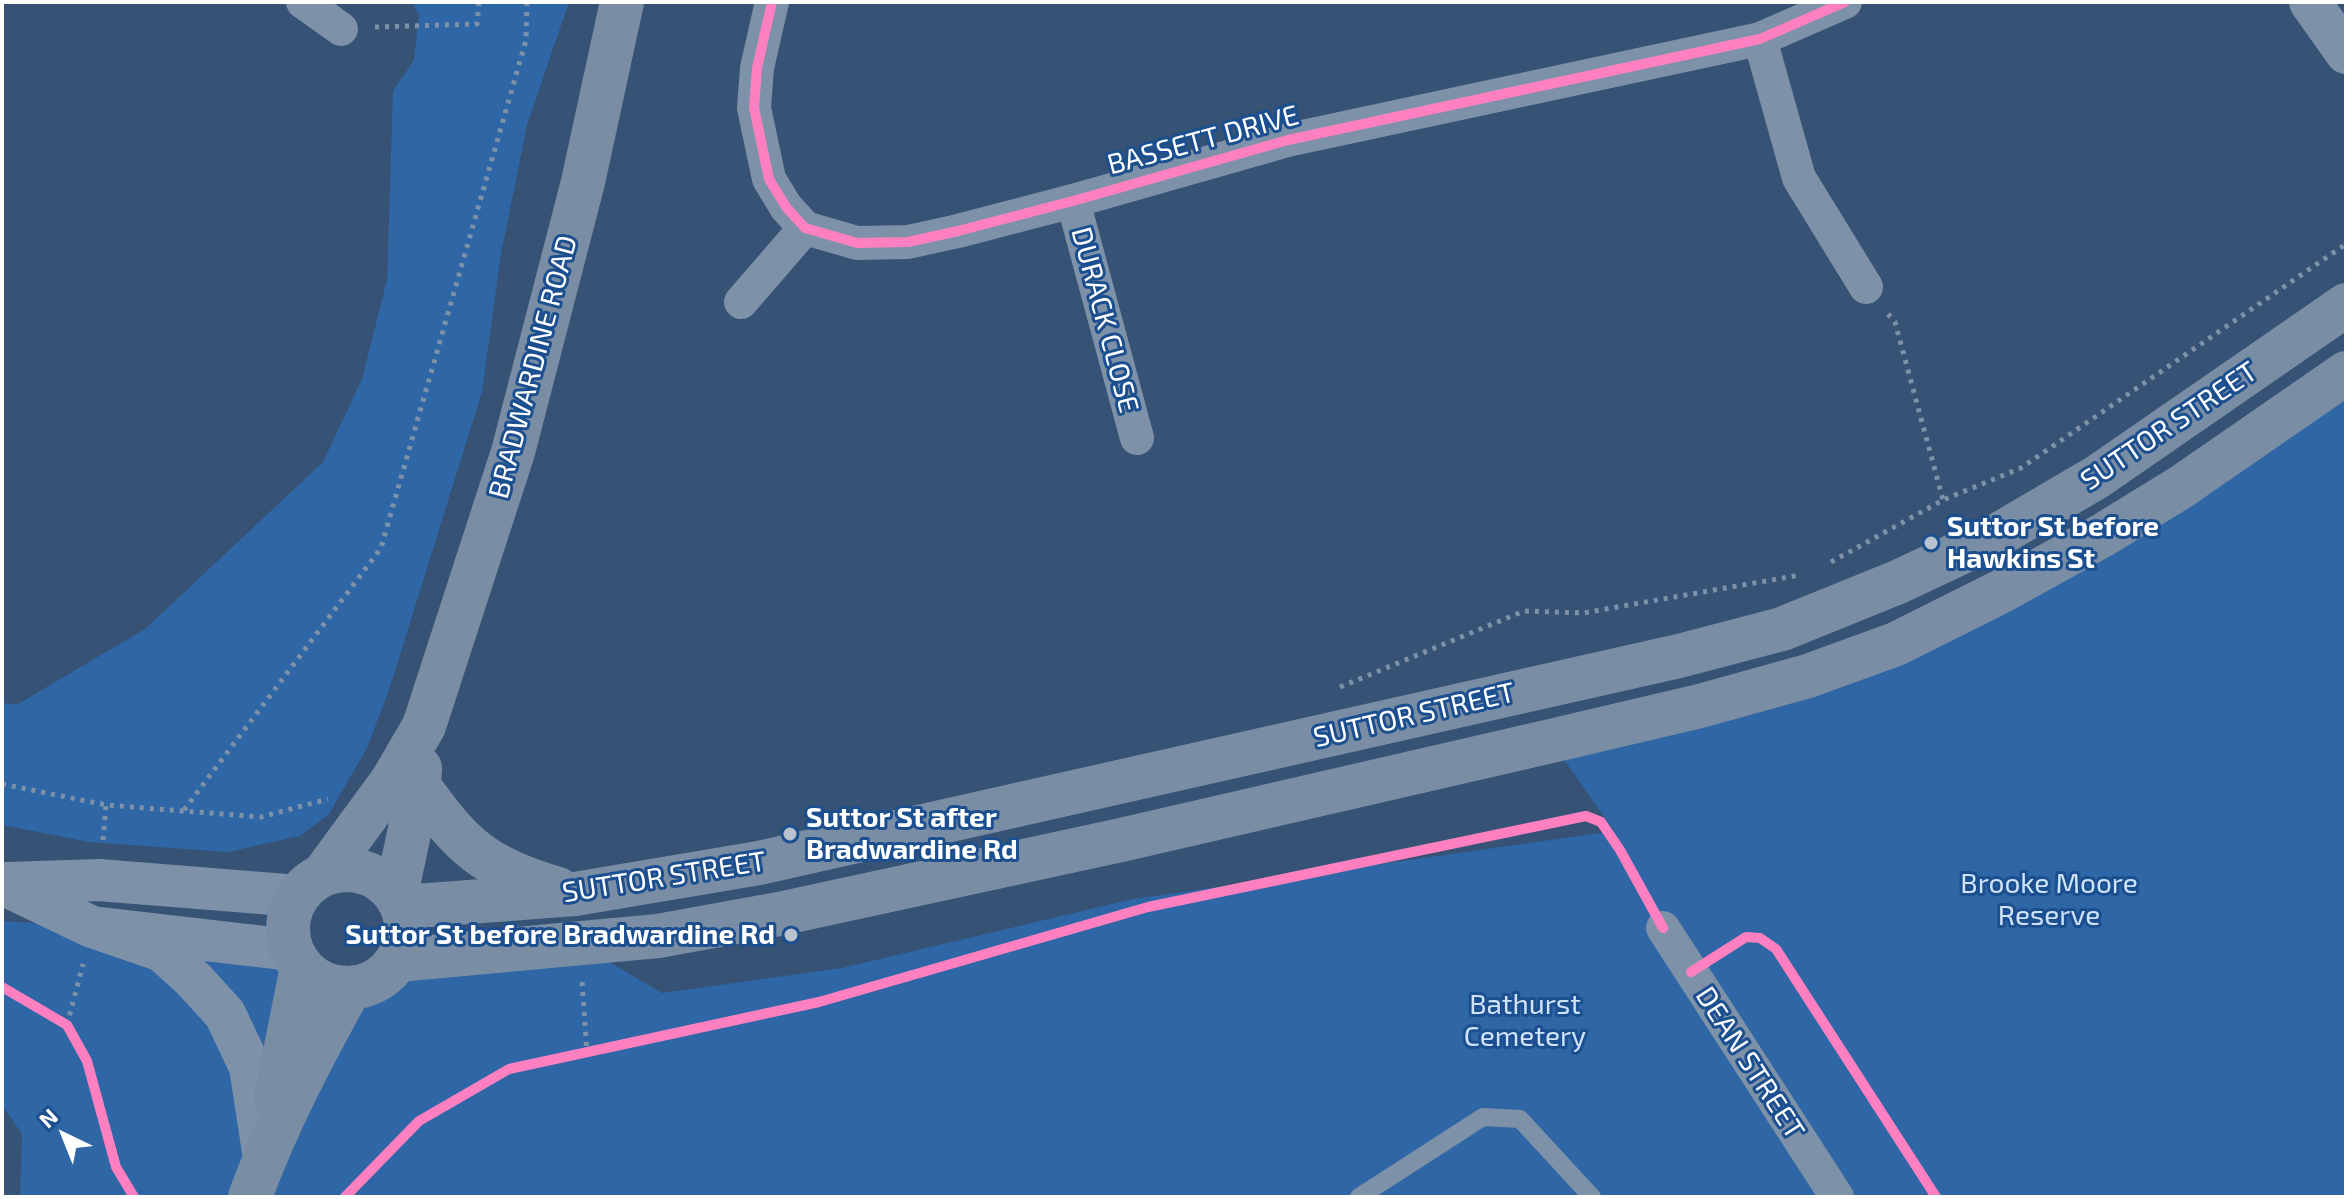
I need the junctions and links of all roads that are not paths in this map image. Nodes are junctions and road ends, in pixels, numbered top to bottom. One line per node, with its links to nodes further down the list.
1 (303, 2): 6 (street)
2 (622, 2): 16 (main road, BRADWARDINE ROAD)
3 (772, 2): 10 (street)
4 (1845, 2): 7 (street, BASSETT DRIVE)
5 (2310, 2): 8 (street)
6 (341, 29)
7 (1760, 39): 9 (street, BASSETT DRIVE); 11 (street)
8 (2346, 53)
9 (1073, 201): 10 (street, BASSETT DRIVE); 15 (street, DURACK CLOSE)
10 (805, 228): 12 (street)
11 (1866, 287)
12 (741, 302)
13 (2346, 305): 20 (main road, SUTTOR STREET)
14 (2346, 373): 25 (main road, SUTTOR STREET)
15 (1137, 438)
16 (424, 726): 17 (main road, BRADWARDINE ROAD); 19 (main road, BRADWARDINE ROAD)
17 (419, 786): 20 (main road); 21 (main road, BRADWARDINE ROAD)
18 (2, 884): 19 (street); 22 (street)
19 (311, 885): 21 (main road); 24 (main road)
20 (575, 894): 21 (main road, SUTTOR STREET)
21 (400, 901): 25 (main road)
22 (92, 927): 24 (street); 27 (street)
23 (1663, 928): 30 (street, DEAN STREET)
24 (297, 959): 26 (main road); 27 (main road)
25 (398, 960): 26 (main road)
26 (350, 988): 27 (main road)
27 (257, 1177)
28 (1359, 1197): 29 (lane)
29 (1592, 1197)
30 (1837, 1197)

